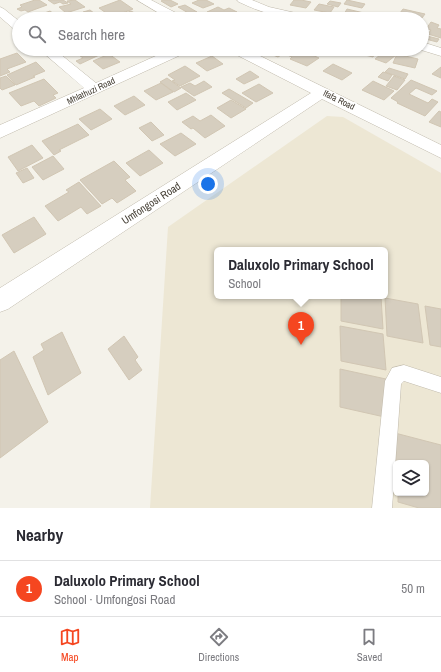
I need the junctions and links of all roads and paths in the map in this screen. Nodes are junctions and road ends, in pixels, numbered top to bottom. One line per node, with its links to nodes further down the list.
1 (143, 0): 5 (street)
2 (243, 0): 3 (street)
3 (265, 10): 6 (street); 7 (street)
4 (0, 11): 8 (street)
5 (165, 12)
6 (261, 12)
7 (274, 12)
8 (12, 21)
9 (429, 48): 10 (street)
10 (441, 52)
11 (54, 56): 14 (street)
12 (167, 56): 14 (street, Mhlathuzi Road)
13 (250, 56): 15 (street, Ifafa Road)
14 (94, 89): 16 (street, Mhlathuzi Road)
15 (322, 92): 17 (street, Ifafa Road); 18 (street, Umfongosi Road)
16 (0, 132)
17 (441, 152)
18 (0, 301)
19 (441, 385): 20 (lane)
20 (382, 508)

